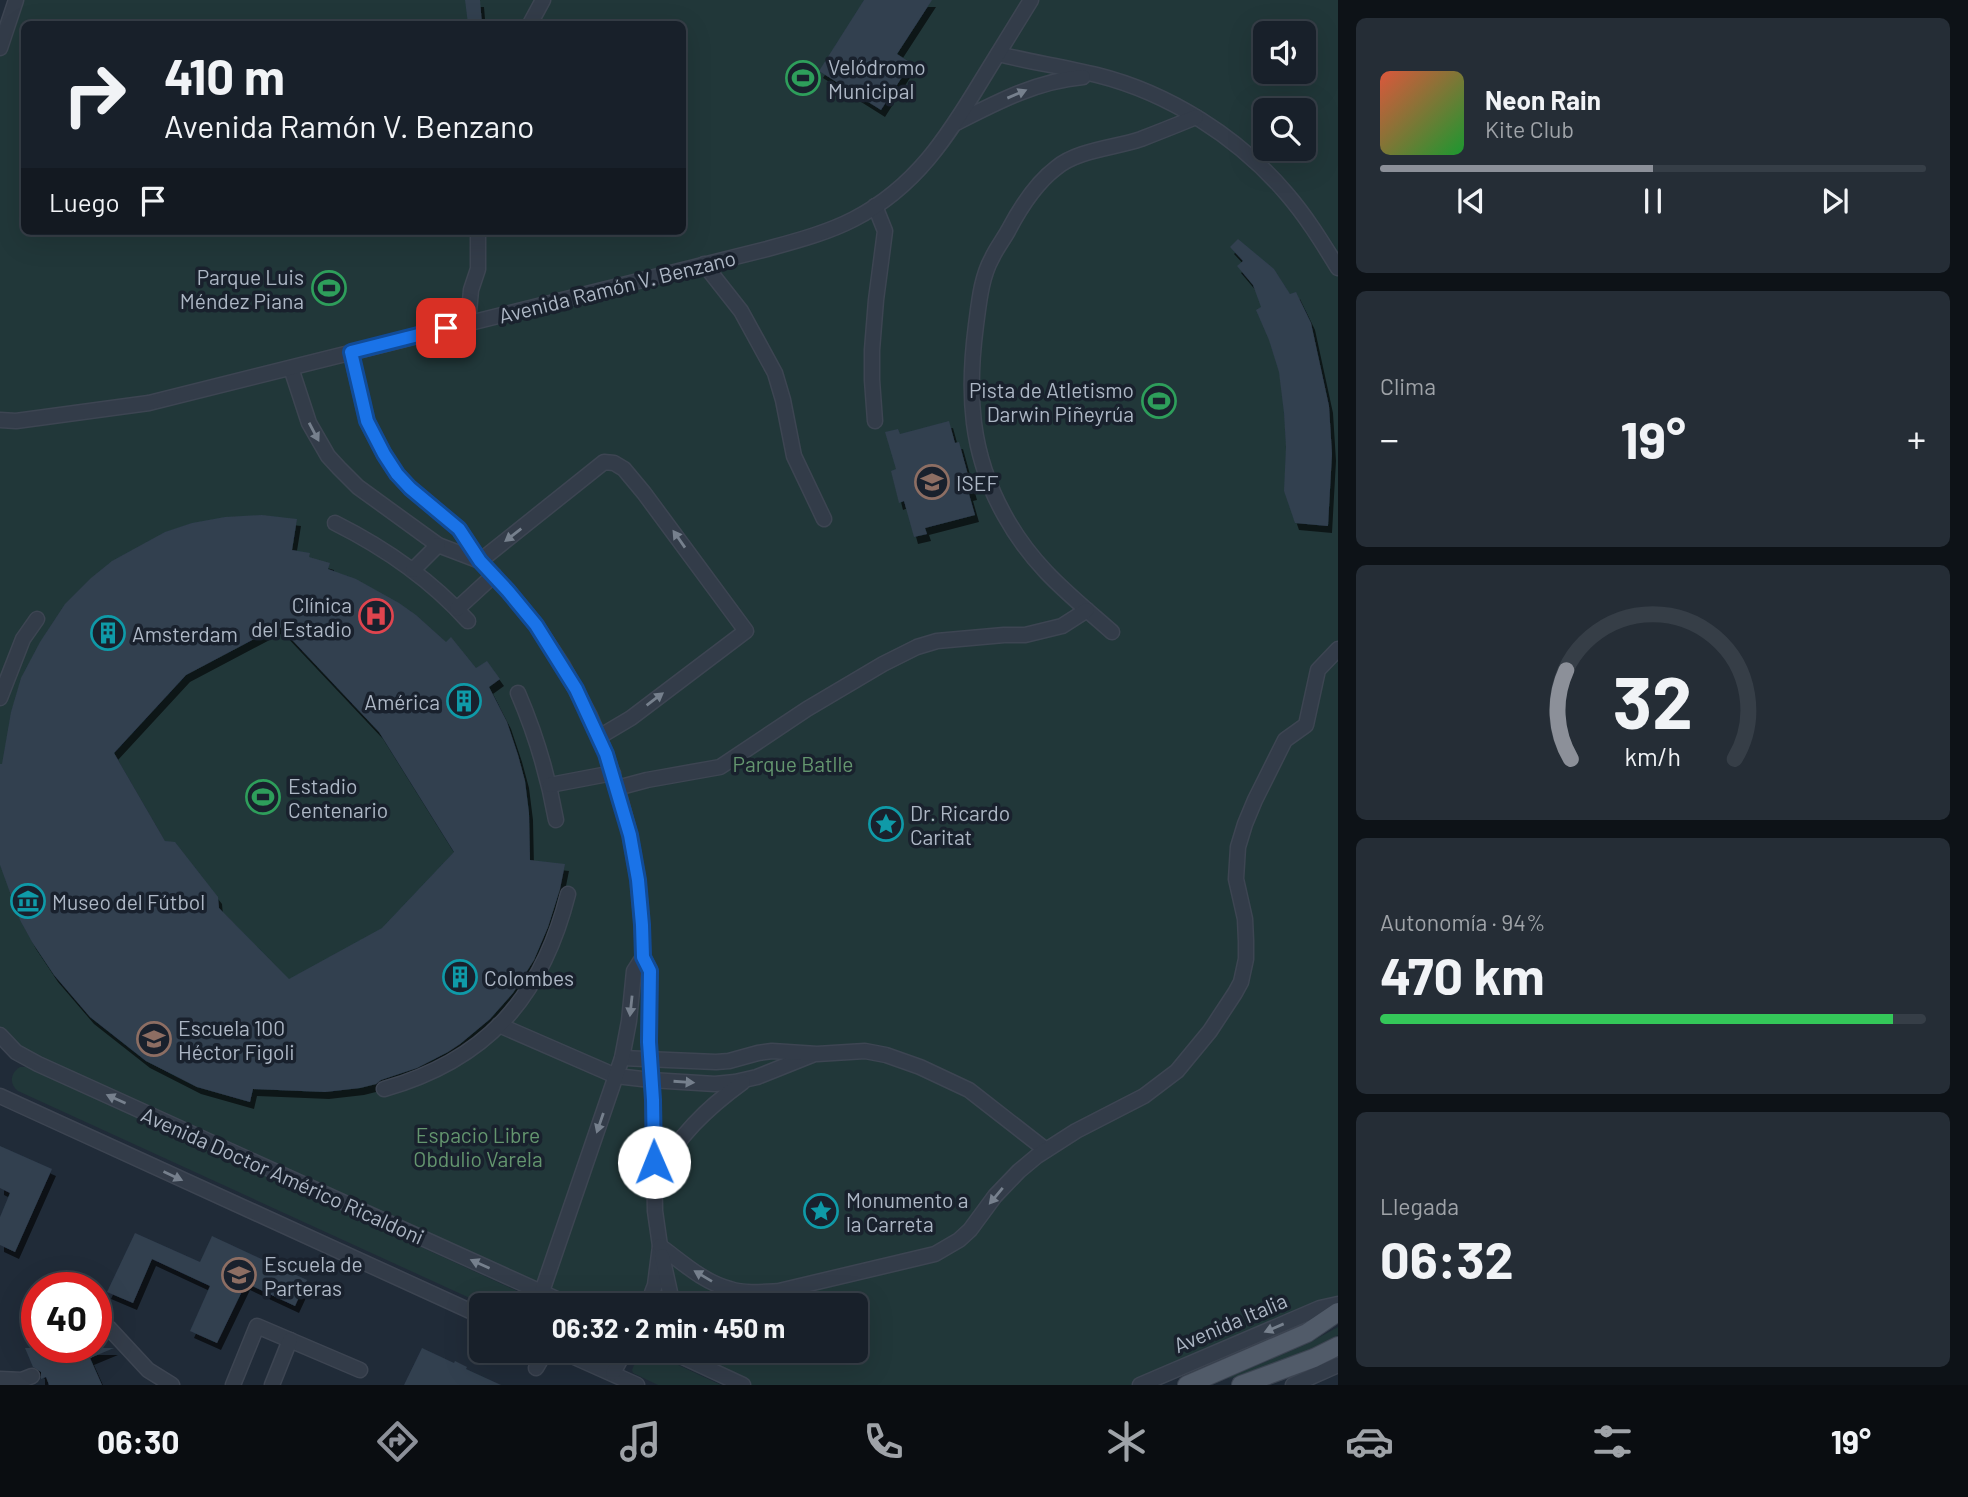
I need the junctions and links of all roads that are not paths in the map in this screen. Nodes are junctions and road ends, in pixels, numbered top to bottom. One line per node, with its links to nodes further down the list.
1 (16, 0): 5 (street)
2 (543, 0): 4 (street)
3 (1031, 0): 6 (street, Avenida Ramón V. Benzano)
4 (532, 21)
5 (0, 48)
6 (998, 54): 7 (street); 9 (street, Avenida Ramón V. Benzano)
7 (1098, 76): 8 (street); 9 (street, one-way to 7)
8 (1196, 117): 13 (street); 28 (street)
9 (956, 123): 10 (street, Avenida Ramón V. Benzano)
10 (875, 206): 12 (street, Avenida Ramón V. Benzano); 19 (street)
11 (478, 235): 14 (street)
12 (704, 264): 14 (street, Avenida Ramón V. Benzano); 21 (street)
13 (1338, 268)
14 (468, 323): 15 (street, Avenida Ramón V. Benzano)
15 (351, 352): 16 (street, Avenida Ramón V. Benzano); 24 (street)
16 (291, 368): 18 (street, Avenida Ramón V. Benzano); 23 (street, one-way to 23)
17 (0, 419): 18 (street, Avenida Ramón V. Benzano)
18 (16, 421): 20 (street, Avenida Ramón V. Benzano)
19 (875, 421)
20 (0, 428)
21 (824, 519)
22 (335, 523): 25 (street)
23 (438, 545): 24 (street); 25 (street)
24 (480, 561): 26 (street); 35 (street, one-way to 24)
25 (413, 570): 27 (street)
26 (494, 575): 27 (street); 35 (street)
27 (457, 609): 30 (street)
28 (1087, 610): 31 (street); 38 (street)
29 (37, 619): 34 (street)
30 (468, 621)
31 (1112, 632)
32 (1338, 649): 52 (street)
33 (518, 693): 37 (street)
34 (0, 698)
35 (599, 737): 36 (street)
36 (612, 773): 37 (street); 38 (street)
37 (550, 785): 39 (street)
38 (617, 788): 41 (street)
39 (556, 820)
40 (568, 894): 42 (street)
41 (643, 957): 45 (street, one-way to 45); 46 (street)
42 (499, 1025): 47 (street); 50 (street)
43 (0, 1035): 55 (street, Avenida Doctor Américo Ricaldoni, one-way to 43)
44 (817, 1054): 46 (street); 49 (street); 52 (street)
45 (622, 1058): 46 (street); 47 (street)
46 (650, 1059): 48 (street)
47 (616, 1076): 48 (street); 56 (street, one-way to 56)
48 (651, 1080): 49 (street, one-way to 49); 53 (street)
49 (746, 1080): 53 (street)
50 (384, 1089)
51 (0, 1096): 60 (street, one-way to 60)
52 (1046, 1150): 54 (street, one-way to 54)
53 (654, 1181): 54 (street)
54 (660, 1246): 57 (street); 58 (street)
55 (526, 1293)
56 (541, 1293)
57 (652, 1293)
58 (670, 1293)
59 (1338, 1304): 80 (street, Avenida Italia, one-way to 80)
60 (469, 1311)
61 (1338, 1312): 81 (main road, Avenida Italia)
62 (112, 1331): 75 (street)
63 (290, 1340): 71 (street); 76 (street); 77 (street)
64 (1338, 1346): 82 (main road)
65 (539, 1363): 70 (street)
66 (589, 1363): 72 (street)
67 (618, 1363): 72 (street)
68 (701, 1363): 79 (street)
69 (1338, 1365): 83 (street)
70 (536, 1368)
71 (360, 1370)
72 (613, 1373): 78 (street)
73 (32, 1376): 74 (street)
74 (0, 1379)
75 (172, 1385)
76 (233, 1385)
77 (272, 1385)
78 (637, 1385)
79 (743, 1385)
80 (1140, 1385)
81 (1187, 1385)
82 (1241, 1385)
83 (1293, 1385)

